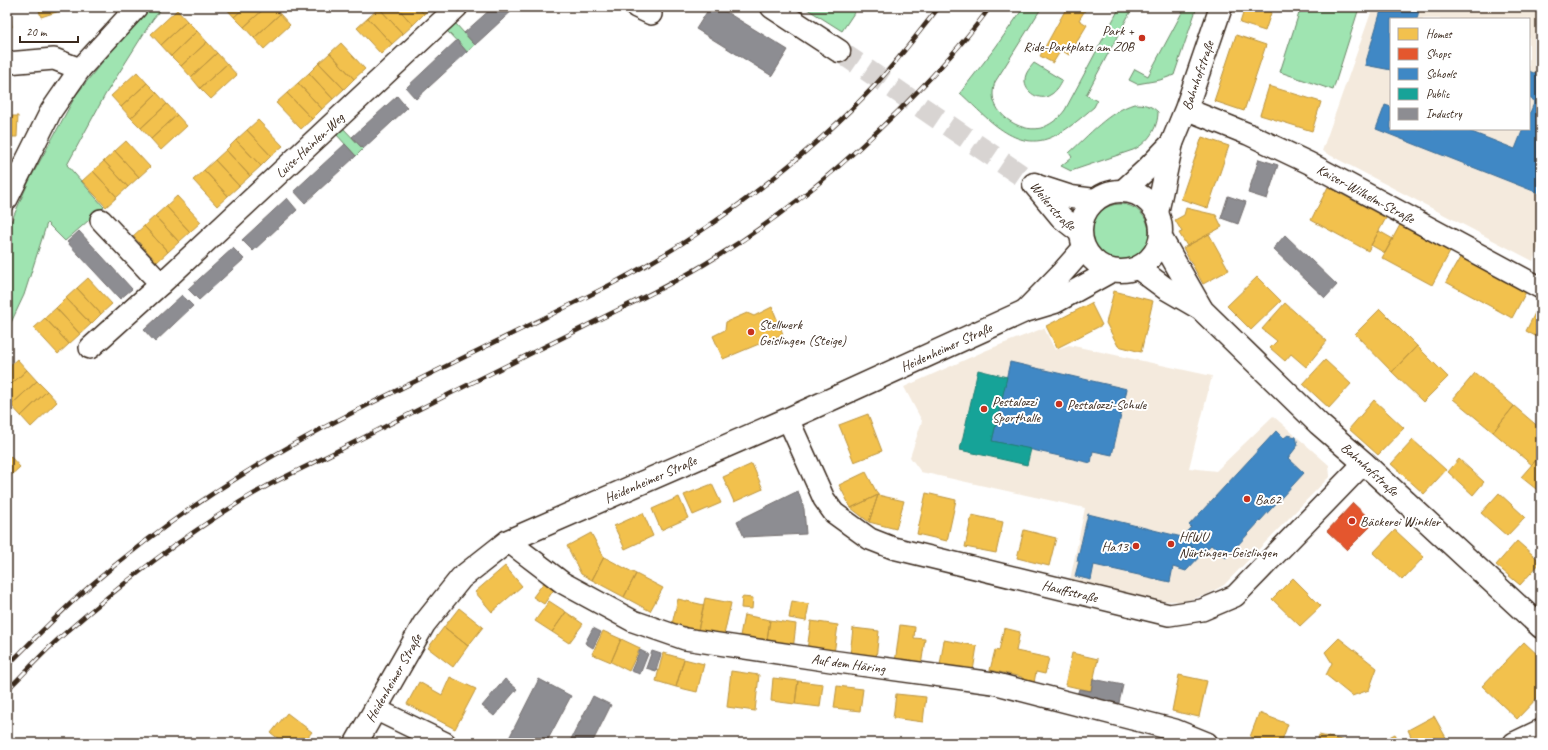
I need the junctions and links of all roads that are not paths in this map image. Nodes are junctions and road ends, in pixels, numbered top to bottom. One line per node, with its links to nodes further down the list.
1 (137, 7): 7 (street)
2 (457, 7): 19 (street, Luise-Hainlen-Weg)
3 (772, 7): 5 (street)
4 (1221, 7): 8 (street, Bahnhofstraße)
5 (839, 51)
6 (7, 63): 7 (street)
7 (80, 69): 11 (street)
8 (1186, 109): 9 (street, Bahnhofstraße); 20 (street, Kaiser-Wilhelm-Straße)
9 (1172, 143): 10 (street, Bahnhofstraße); 13 (street, Bahnhofstraße)
10 (1123, 191): 12 (street); 13 (street)
11 (7, 199)
12 (1095, 200): 16 (street); 16 (street, Weilerstraße)
13 (1157, 213): 15 (street)
14 (101, 220): 19 (street)
15 (1161, 238): 17 (street); 21 (street, Bahnhofstraße)
16 (1082, 240): 18 (street); 22 (street, Heidenheimer Straße)
17 (1138, 268): 18 (street); 21 (street, Bahnhofstraße)
18 (1111, 271): 22 (street, Heidenheimer Straße)
19 (161, 284): 23 (street, Luise-Hainlen-Weg)
20 (1541, 288)
21 (1201, 309): 25 (street, Bahnhofstraße)
22 (1025, 311): 24 (street, Heidenheimer Straße)
23 (90, 348)
24 (788, 419): 25 (street, Hauffstraße); 26 (street, Heidenheimer Straße)
25 (1364, 463): 27 (street, Bahnhofstraße)
26 (508, 541): 28 (street, Heidenheimer Straße); 32 (street, Auf dem Häring)
27 (1541, 627)
28 (375, 709): 30 (street, Heidenheimer Straße); 31 (street)
29 (1541, 730): 33 (street)
30 (356, 743)
31 (445, 743)
32 (1207, 743)
33 (1514, 743)

